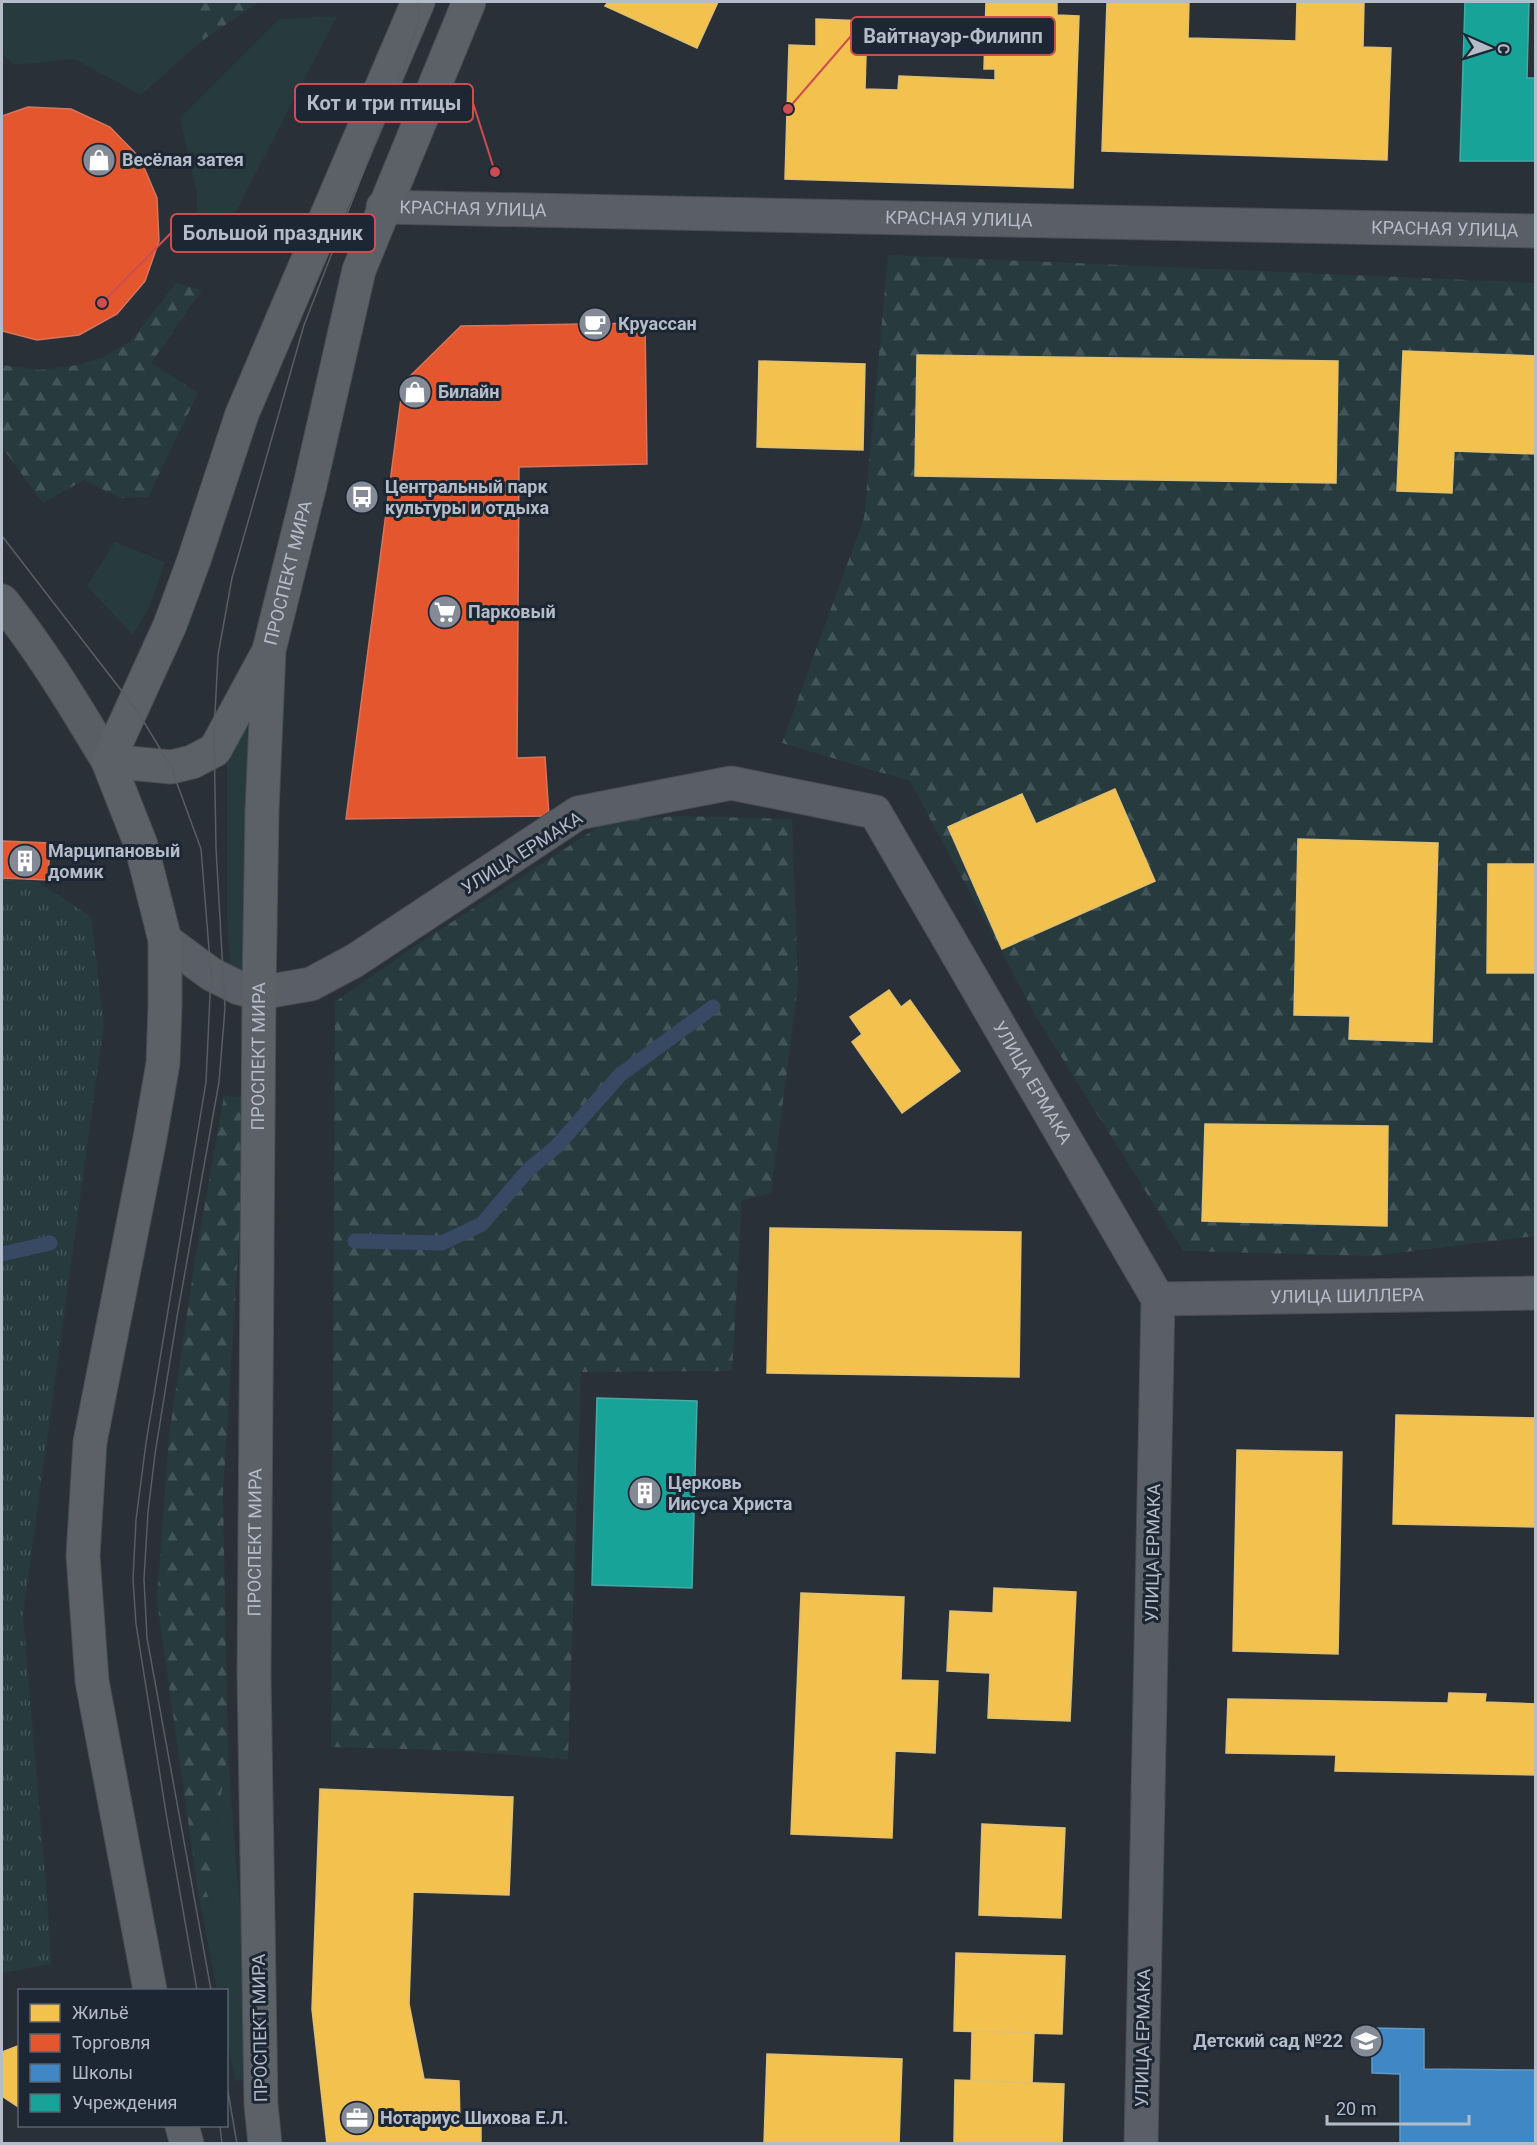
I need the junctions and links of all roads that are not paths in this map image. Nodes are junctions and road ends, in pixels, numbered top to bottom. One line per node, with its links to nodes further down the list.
1 (418, 2): 7 (main road)
2 (469, 2): 3 (main road, ПРОСПЕКТ МИРА)
3 (383, 207): 4 (street, КРАСНАЯ УЛИЦА); 6 (main road, ПРОСПЕКТ МИРА)
4 (1536, 231)
5 (2, 601): 7 (main road)
6 (269, 650): 7 (main road); 9 (main road, ПРОСПЕКТ МИРА)
7 (108, 761): 8 (main road)
8 (165, 940): 9 (street, УЛИЦА ЕРМАКА); 12 (main road)
9 (259, 993): 11 (street, УЛИЦА ЕРМАКА); 15 (main road, ПРОСПЕКТ МИРА)
10 (1536, 1293): 11 (street, УЛИЦА ШИЛЛЕРА)
11 (1158, 1299): 16 (street, УЛИЦА ЕРМАКА)
12 (150, 1989)
13 (182, 2127): 14 (main road)
14 (187, 2144)
15 (265, 2144)
16 (1141, 2144)

